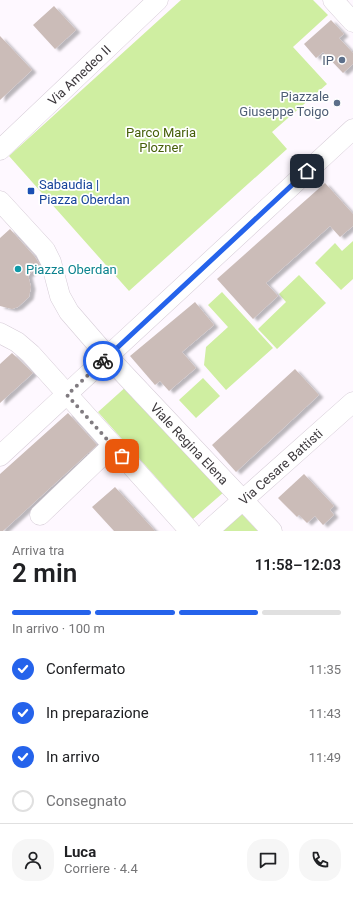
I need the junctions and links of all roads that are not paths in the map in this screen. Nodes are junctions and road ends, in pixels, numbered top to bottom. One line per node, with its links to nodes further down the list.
1 (158, 0): 5 (street, Via Amedeo II)
2 (333, 0): 3 (street)
3 (353, 22)
4 (353, 129): 8 (street)
5 (0, 150)
6 (0, 201): 8 (street, Viale Regina Elena)
7 (0, 333): 9 (street)
8 (108, 356): 9 (street); 13 (street, Viale Regina Elena)
9 (67, 395): 11 (street); 12 (street)
10 (353, 402): 13 (street, Via Cesare Battisti)
11 (113, 446): 14 (street); 15 (street)
12 (0, 456)
13 (244, 500): 16 (street, Via Cesare Battisti); 17 (street, Viale Regina Elena)
14 (40, 515)
15 (190, 531)
16 (208, 531)
17 (272, 531)

